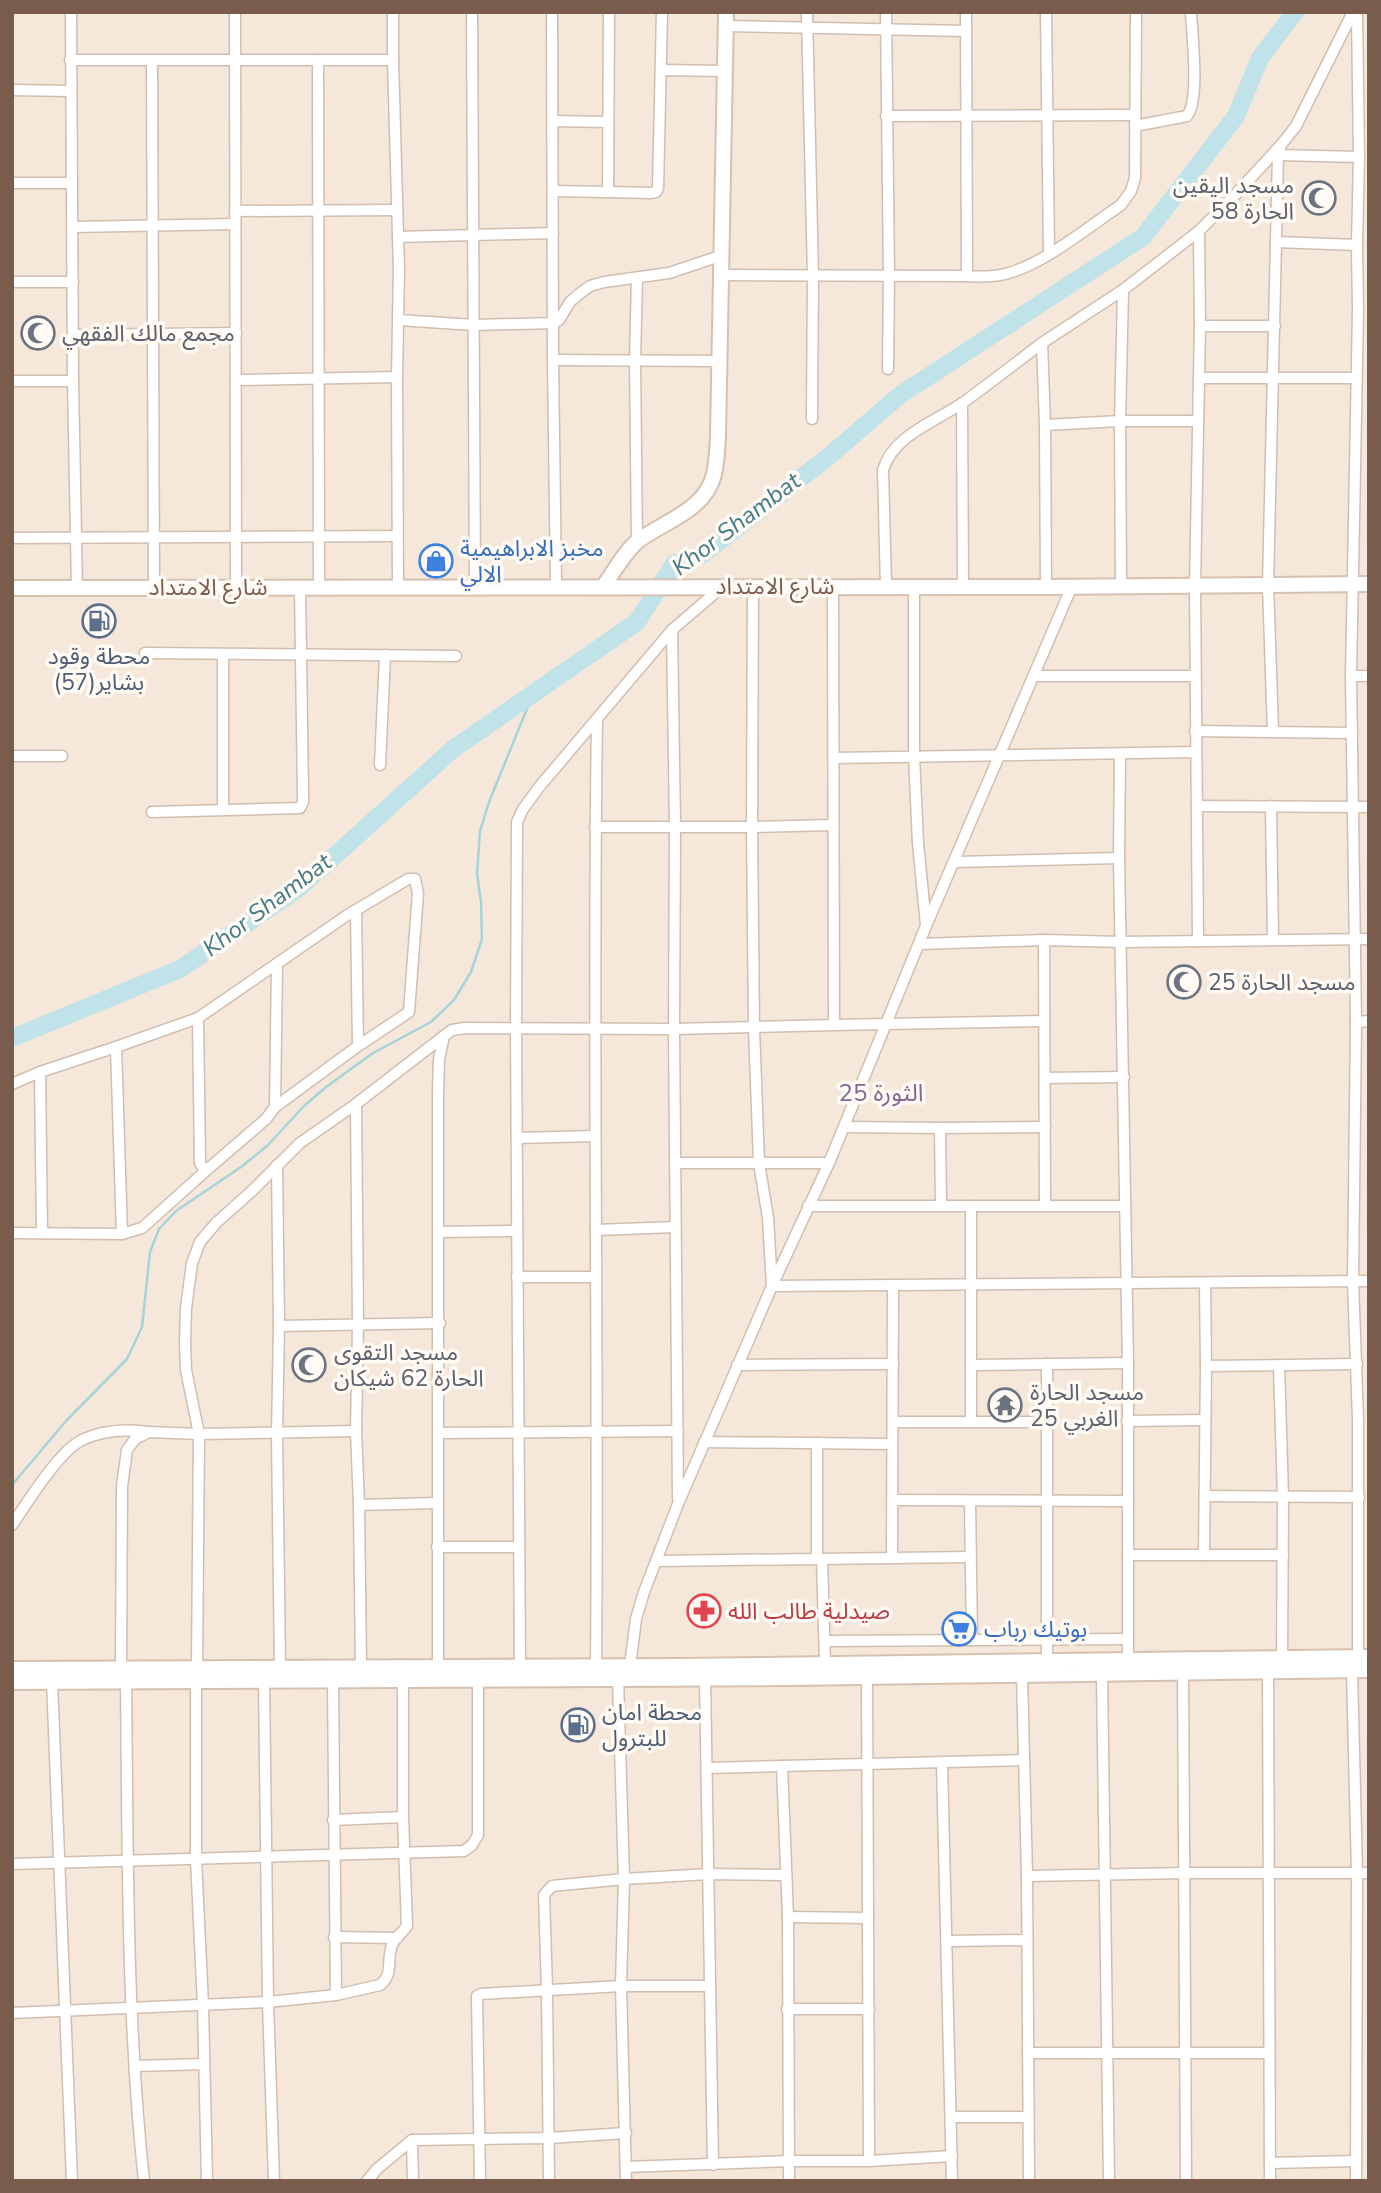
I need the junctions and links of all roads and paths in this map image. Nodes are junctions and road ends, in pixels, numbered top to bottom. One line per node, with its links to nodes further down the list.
1 (71, 12): 19 (street)
2 (235, 12): 21 (street)
3 (393, 12): 23 (street)
4 (472, 12): 50 (street)
5 (552, 12): 33 (street)
6 (609, 12): 34 (street)
7 (662, 12): 24 (street)
8 (807, 12): 16 (street)
9 (886, 12): 17 (street)
10 (966, 12): 18 (street)
11 (1046, 12): 31 (street)
12 (1136, 12): 32 (street)
13 (1191, 12): 32 (street)
14 (1355, 12): 26 (street); 35 (street)
15 (726, 19): 16 (street); 25 (main road)
16 (807, 28): 17 (street); 57 (street)
17 (886, 30): 18 (street); 29 (street)
18 (966, 31): 30 (street)
19 (70, 60): 20 (street); 28 (street)
20 (152, 60): 21 (street); 46 (street)
21 (235, 60): 22 (street); 42 (street)
22 (318, 60): 23 (street); 43 (street)
23 (393, 60): 41 (street)
24 (661, 70): 25 (street); 40 (street)
25 (725, 71): 55 (main road)
26 (1363, 84): 36 (street)
27 (12, 90): 28 (street)
28 (70, 91): 38 (street)
29 (886, 116): 30 (street); 58 (street)
30 (966, 116): 31 (street); 59 (street)
31 (1046, 116): 32 (street); 54 (street)
32 (1135, 120): 54 (street)
33 (553, 121): 34 (street); 39 (street)
34 (608, 122): 40 (street)
35 (1279, 150): 36 (street); 48 (street); 52 (street)
36 (1359, 158): 44 (street)
37 (12, 183): 38 (street)
38 (72, 183): 47 (street)
39 (553, 191): 40 (street); 49 (street)
40 (608, 192)
41 (397, 210): 43 (street); 51 (street)
42 (235, 211): 43 (street); 45 (street)
43 (317, 211): 79 (street)
44 (1363, 217): 53 (street)
45 (235, 224): 46 (street); 70 (street)
46 (154, 225): 47 (street); 71 (street)
47 (73, 227): 62 (street)
48 (1199, 232): 63 (street); 68 (street)
49 (553, 233): 50 (street); 66 (street)
50 (473, 234): 51 (street); 67 (street)
51 (398, 237): 65 (street)
52 (1276, 242): 53 (street); 69 (street)
53 (1357, 245): 64 (street)
54 (1049, 254): 59 (street)
55 (720, 256): 56 (main road); 60 (street)
56 (720, 275): 57 (street); 76 (main road)
57 (813, 276): 58 (street); 87 (street)
58 (889, 276): 59 (street); 77 (street)
59 (967, 276)
60 (637, 278): 66 (street); 75 (street)
61 (12, 282): 62 (street)
62 (74, 282): 72 (street)
63 (1123, 290): 73 (street); 88 (street)
64 (1363, 310): 82 (street)
65 (398, 320): 67 (street); 78 (street)
66 (554, 323): 67 (street); 74 (street)
67 (474, 325): 102 (street)
68 (1200, 326): 69 (street); 80 (street)
69 (1275, 326): 81 (street)
70 (236, 333): 71 (street); 84 (street)
71 (153, 334): 72 (street); 96 (street)
72 (74, 335): 83 (street)
73 (1042, 343): 86 (street); 90 (street)
74 (553, 360): 75 (street); 103 (street)
75 (635, 360): 76 (street); 97 (street)
76 (719, 360): 97 (main road)
77 (888, 369)
78 (397, 377): 79 (street); 92 (street)
79 (317, 378): 84 (street); 91 (street)
80 (1199, 378): 81 (street); 89 (street)
81 (1274, 378): 82 (street); 101 (street)
82 (1356, 378): 98 (street)
83 (73, 380): 85 (street); 95 (street)
84 (236, 380): 93 (street)
85 (12, 381)
86 (962, 403): 107 (street); 109 (street)
87 (812, 419)
88 (1120, 421): 89 (street); 90 (street); 100 (street)
89 (1198, 421): 111 (street)
90 (1045, 425): 118 (street)
91 (318, 536): 92 (street); 93 (street); 115 (street)
92 (397, 536): 116 (street)
93 (235, 537): 96 (street); 113 (street)
94 (12, 538): 95 (street)
95 (76, 538): 96 (street); 120 (street)
96 (154, 538): 112 (street)
97 (637, 542): 117 (main road)
98 (1353, 584): 99 (main road, شارع الامتداد); 101 (main road, شارع الامتداد); 129 (street)
99 (1369, 584)
100 (1121, 585): 110 (main road, شارع الامتداد); 111 (main road, شارع الامتداد)
101 (1268, 585): 111 (main road, شارع الامتداد); 133 (street)
102 (475, 586): 103 (main road, شارع الامتداد); 116 (main road, شارع الامتداد)
103 (556, 586): 117 (main road, شارع الامتداد)
104 (721, 586): 105 (main road, شارع الامتداد); 117 (main road, شارع الامتداد); 121 (street)
105 (753, 586): 106 (main road, شارع الامتداد); 152 (street)
106 (833, 586): 107 (main road, شارع الامتداد); 141 (street)
107 (886, 586): 108 (main road, شارع الامتداد)
108 (914, 586): 109 (main road, شارع الامتداد); 140 (street)
109 (963, 586): 118 (main road, شارع الامتداد)
110 (1072, 586): 118 (main road, شارع الامتداد); 127 (street)
111 (1195, 586): 128 (street)
112 (154, 587): 113 (main road, شارع الامتداد); 120 (main road, شارع الامتداد)
113 (236, 587): 114 (main road, شارع الامتداد)
114 (300, 587): 115 (main road, شارع الامتداد); 124 (street)
115 (319, 587): 116 (main road, شارع الامتداد)
116 (398, 587)
117 (609, 587)
118 (1046, 587)
119 (12, 588): 120 (main road, شارع الامتداد)
120 (77, 588)
121 (671, 630): 131 (street); 150 (street)
122 (145, 653): 123 (street)
123 (223, 654): 124 (street); 147 (street)
124 (300, 654): 125 (street); 147 (street)
125 (385, 654): 126 (street); 142 (street)
126 (456, 656)
127 (1035, 676): 128 (street); 136 (street)
128 (1195, 676): 132 (street)
129 (1351, 676): 130 (street); 134 (street)
130 (1369, 676)
131 (597, 719): 151 (street); 171 (street)
132 (1195, 731): 133 (street); 135 (street)
133 (1273, 732): 134 (street)
134 (1352, 733): 145 (street)
135 (1196, 752): 137 (street); 143 (street)
136 (1000, 754): 137 (street); 140 (street); 154 (street)
137 (1120, 755): 153 (street)
138 (12, 756): 139 (street)
139 (62, 756)
140 (914, 756): 141 (street); 156 (street)
141 (834, 758): 149 (street)
142 (380, 765)
143 (1197, 806): 144 (street); 161 (street)
144 (1271, 806): 145 (street); 157 (street)
145 (1352, 807): 146 (street); 158 (street)
146 (1369, 807)
147 (223, 810): 148 (street)
148 (152, 812)
149 (832, 825): 152 (street); 170 (street)
150 (675, 826): 151 (street); 152 (street); 174 (street)
151 (595, 827): 173 (street)
152 (752, 827): 172 (street)
153 (1119, 858): 154 (street); 162 (street)
154 (956, 862): 156 (street)
155 (356, 910): 164 (street); 176 (street); 176 (street)
156 (926, 926): 163 (street)
157 (1273, 939): 158 (street); 161 (street)
158 (1355, 939): 159 (street); 167 (street)
159 (1369, 939)
160 (1044, 940): 162 (street); 163 (street); 166 (street)
161 (1198, 941): 162 (street)
162 (1121, 942): 179 (street)
163 (920, 944): 169 (street)
164 (277, 964): 165 (street); 183 (street)
165 (198, 1017): 177 (street); 195 (street)
166 (1044, 1021): 169 (street); 180 (street)
167 (1356, 1021): 168 (street); 189 (street)
168 (1369, 1021)
169 (888, 1024): 170 (street); 184 (street)
170 (834, 1025): 172 (street)
171 (516, 1028): 173 (street); 175 (street); 188 (street)
172 (754, 1028): 174 (street); 192 (street)
173 (594, 1029): 174 (street); 187 (street)
174 (674, 1029): 191 (street)
175 (444, 1036): 182 (street); 204 (street)
176 (358, 1046): 183 (street)
177 (116, 1048): 178 (street); 207 (street)
178 (40, 1072): 181 (street); 206 (street)
179 (1124, 1077): 180 (street); 200 (street)
180 (1045, 1078): 185 (street)
181 (12, 1084)
182 (356, 1104): 194 (street); 218 (street)
183 (275, 1107): 195 (street)
184 (844, 1127): 186 (street); 193 (street)
185 (1045, 1127): 186 (street); 197 (street)
186 (940, 1128): 196 (street)
187 (594, 1136): 188 (street); 202 (street)
188 (517, 1138): 203 (street)
189 (1355, 1148): 190 (street); 210 (street)
190 (1369, 1148)
191 (676, 1163): 192 (street); 201 (street)
192 (759, 1163): 193 (street); 215 (street)
193 (829, 1163): 198 (street)
194 (277, 1165): 219 (street); 240 (street)
195 (209, 1168): 207 (street)
196 (941, 1205): 198 (street); 199 (street)
197 (1045, 1205): 199 (street); 200 (street)
198 (808, 1206): 215 (street)
199 (971, 1206): 214 (street)
200 (1125, 1206): 213 (street)
201 (675, 1227): 202 (street); 236 (street)
202 (596, 1230): 209 (street)
203 (517, 1231): 204 (street); 208 (street)
204 (439, 1232): 217 (street)
205 (12, 1233): 206 (street)
206 (43, 1233): 207 (street)
207 (122, 1234)
208 (517, 1277): 209 (street); 238 (street)
209 (596, 1277): 235 (street)
210 (1353, 1281): 211 (street); 212 (street); 223 (street)
211 (1369, 1281)
212 (1205, 1283): 213 (street); 227 (street)
213 (1128, 1284): 214 (street); 220 (street)
214 (970, 1285): 216 (street); 225 (street)
215 (772, 1286): 216 (street); 224 (street)
216 (893, 1286): 221 (street)
217 (440, 1323): 218 (street); 239 (street)
218 (358, 1324): 219 (street); 234 (street)
219 (279, 1326): 241 (street)
220 (1128, 1363): 222 (street); 230 (street)
221 (893, 1364): 224 (street); 231 (street)
222 (1047, 1364): 225 (street); 233 (street)
223 (1357, 1364): 226 (street); 229 (street)
224 (737, 1365): 242 (street)
225 (971, 1365): 232 (street)
226 (1279, 1366): 227 (street); 246 (street)
227 (1206, 1367): 228 (street)
228 (1205, 1420): 230 (street); 245 (street)
229 (1364, 1420): 247 (street)
230 (1127, 1421): 250 (street)
231 (892, 1422): 232 (street); 244 (street)
232 (971, 1422): 233 (street)
233 (1047, 1422): 251 (street)
234 (356, 1431): 241 (street); 254 (street)
235 (598, 1431): 236 (street); 238 (street); 280 (street)
236 (678, 1431): 253 (street)
237 (149, 1432): 240 (street); 255 (street); 287 (street)
238 (517, 1432): 239 (street); 256 (street)
239 (438, 1433): 252 (street)
240 (199, 1434): 241 (street); 286 (street)
241 (277, 1434): 278 (street)
242 (704, 1442): 243 (street); 253 (street)
243 (817, 1443): 244 (street); 264 (street)
244 (892, 1444): 248 (street)
245 (1205, 1496): 246 (street); 259 (street)
246 (1283, 1497): 247 (street); 260 (street)
247 (1359, 1497): 261 (street)
248 (893, 1500): 249 (street); 263 (street)
249 (970, 1501): 251 (street); 262 (street)
250 (1128, 1501): 251 (street); 258 (street)
251 (1047, 1502): 268 (street)
252 (437, 1503): 254 (street); 257 (street)
253 (678, 1504): 265 (street)
254 (359, 1505): 279 (street)
255 (12, 1525)
256 (519, 1547): 257 (street); 276 (street)
257 (437, 1548): 275 (street)
258 (1128, 1555): 259 (street); 266 (street)
259 (1204, 1555): 260 (street)
260 (1283, 1555): 270 (street)
261 (1364, 1556): 272 (street)
262 (971, 1557): 263 (street); 267 (street)
263 (892, 1558): 264 (street)
264 (819, 1559): 265 (street); 269 (street)
265 (656, 1561): 277 (street)
266 (1127, 1639): 268 (street); 271 (street)
267 (972, 1640): 268 (street); 269 (street)
268 (1047, 1640): 273 (street)
269 (825, 1641): 274 (street)
270 (1282, 1659): 271 (main road); 272 (main road)
271 (1128, 1660): 273 (main road)
272 (1360, 1661): 282 (main road); 284 (main road); 314 (street)
273 (1047, 1662): 274 (main road)
274 (825, 1665): 277 (main road)
275 (438, 1666): 276 (main road); 279 (main road)
276 (520, 1666): 280 (main road)
277 (630, 1666): 280 (main road)
278 (281, 1667): 279 (main road); 286 (main road)
279 (362, 1667)
280 (596, 1667)
281 (12, 1669): 287 (main road)
282 (1369, 1670)
283 (1183, 1671): 284 (main road); 285 (main road); 313 (street)
284 (1268, 1671): 312 (street)
285 (1102, 1673): 288 (main road); 316 (street)
286 (197, 1674): 287 (main road); 295 (main road); 308 (street)
287 (123, 1675): 294 (main road); 310 (street)
288 (1022, 1675): 289 (main road); 298 (street)
289 (867, 1677): 290 (main road); 300 (street)
290 (705, 1678): 291 (main road); 302 (street)
291 (618, 1679): 293 (main road); 320 (street)
292 (403, 1680): 293 (main road); 296 (main road); 303 (street)
293 (478, 1680): 305 (street)
294 (52, 1681): 297 (main road); 309 (street)
295 (264, 1681): 296 (main road); 307 (street)
296 (333, 1681): 304 (street)
297 (12, 1682)
298 (1024, 1760): 299 (street); 319 (street)
299 (942, 1763): 300 (street); 326 (street)
300 (868, 1764): 301 (street); 322 (street)
301 (782, 1766): 302 (street); 318 (street)
302 (707, 1768): 315 (street)
303 (403, 1817): 304 (street); 305 (street)
304 (333, 1820): 306 (street)
305 (404, 1853): 306 (street); 324 (street)
306 (334, 1855): 307 (street); 323 (street)
307 (265, 1857): 308 (street); 331 (street)
308 (196, 1859): 310 (street); 332 (street)
309 (60, 1862): 310 (street); 311 (street); 336 (street)
310 (128, 1862): 333 (street)
311 (12, 1864)
312 (1269, 1872): 313 (street); 314 (street); 341 (street)
313 (1186, 1873): 316 (street); 340 (street)
314 (1357, 1873): 317 (street); 353 (street)
315 (709, 1874): 318 (street); 320 (street); 328 (street)
316 (1104, 1874): 319 (street); 339 (street)
317 (1369, 1874)
318 (786, 1875): 321 (street)
319 (1027, 1876): 325 (street)
320 (624, 1879): 327 (street); 329 (street)
321 (788, 1916): 322 (street); 334 (street)
322 (869, 1918): 335 (street)
323 (334, 1937): 324 (street); 330 (street)
324 (397, 1938): 330 (street)
325 (1026, 1940): 326 (street); 338 (street)
326 (947, 1941): 344 (street)
327 (621, 1986): 328 (street); 329 (street); 346 (street)
328 (710, 1986): 355 (street)
329 (547, 1990): 347 (street); 349 (street)
330 (336, 1995): 331 (street)
331 (268, 2002): 332 (street); 360 (street)
332 (203, 2005): 333 (street); 342 (street)
333 (131, 2009): 336 (street); 343 (street)
334 (787, 2009): 335 (street); 351 (street)
335 (869, 2009): 352 (street)
336 (66, 2011): 337 (street); 357 (street)
337 (12, 2013)
338 (1028, 2053): 339 (street); 345 (street)
339 (1108, 2053): 340 (street); 369 (street)
340 (1185, 2053): 341 (street); 370 (street)
341 (1269, 2053): 354 (street)
342 (204, 2064): 343 (street); 359 (street)
343 (135, 2066): 358 (street)
344 (952, 2116): 345 (street); 350 (street)
345 (1028, 2117): 368 (street)
346 (626, 2133): 347 (street); 356 (street)
347 (548, 2138): 349 (street); 364 (street)
348 (412, 2140): 349 (street); 361 (street); 362 (street)
349 (480, 2140): 363 (street)
350 (952, 2156): 352 (street); 367 (street)
351 (789, 2161): 352 (street); 355 (street); 366 (street)
352 (869, 2161)
353 (1356, 2161): 354 (street); 372 (street)
354 (1270, 2163): 371 (street)
355 (713, 2165): 356 (street)
356 (626, 2167): 365 (street)
357 (72, 2181)
358 (144, 2181)
359 (207, 2181)
360 (274, 2181)
361 (367, 2181)
362 (413, 2181)
363 (480, 2181)
364 (549, 2181)
365 (626, 2181)
366 (789, 2181)
367 (952, 2181)
368 (1029, 2181)
369 (1109, 2181)
370 (1186, 2181)
371 (1270, 2181)
372 (1356, 2181)

